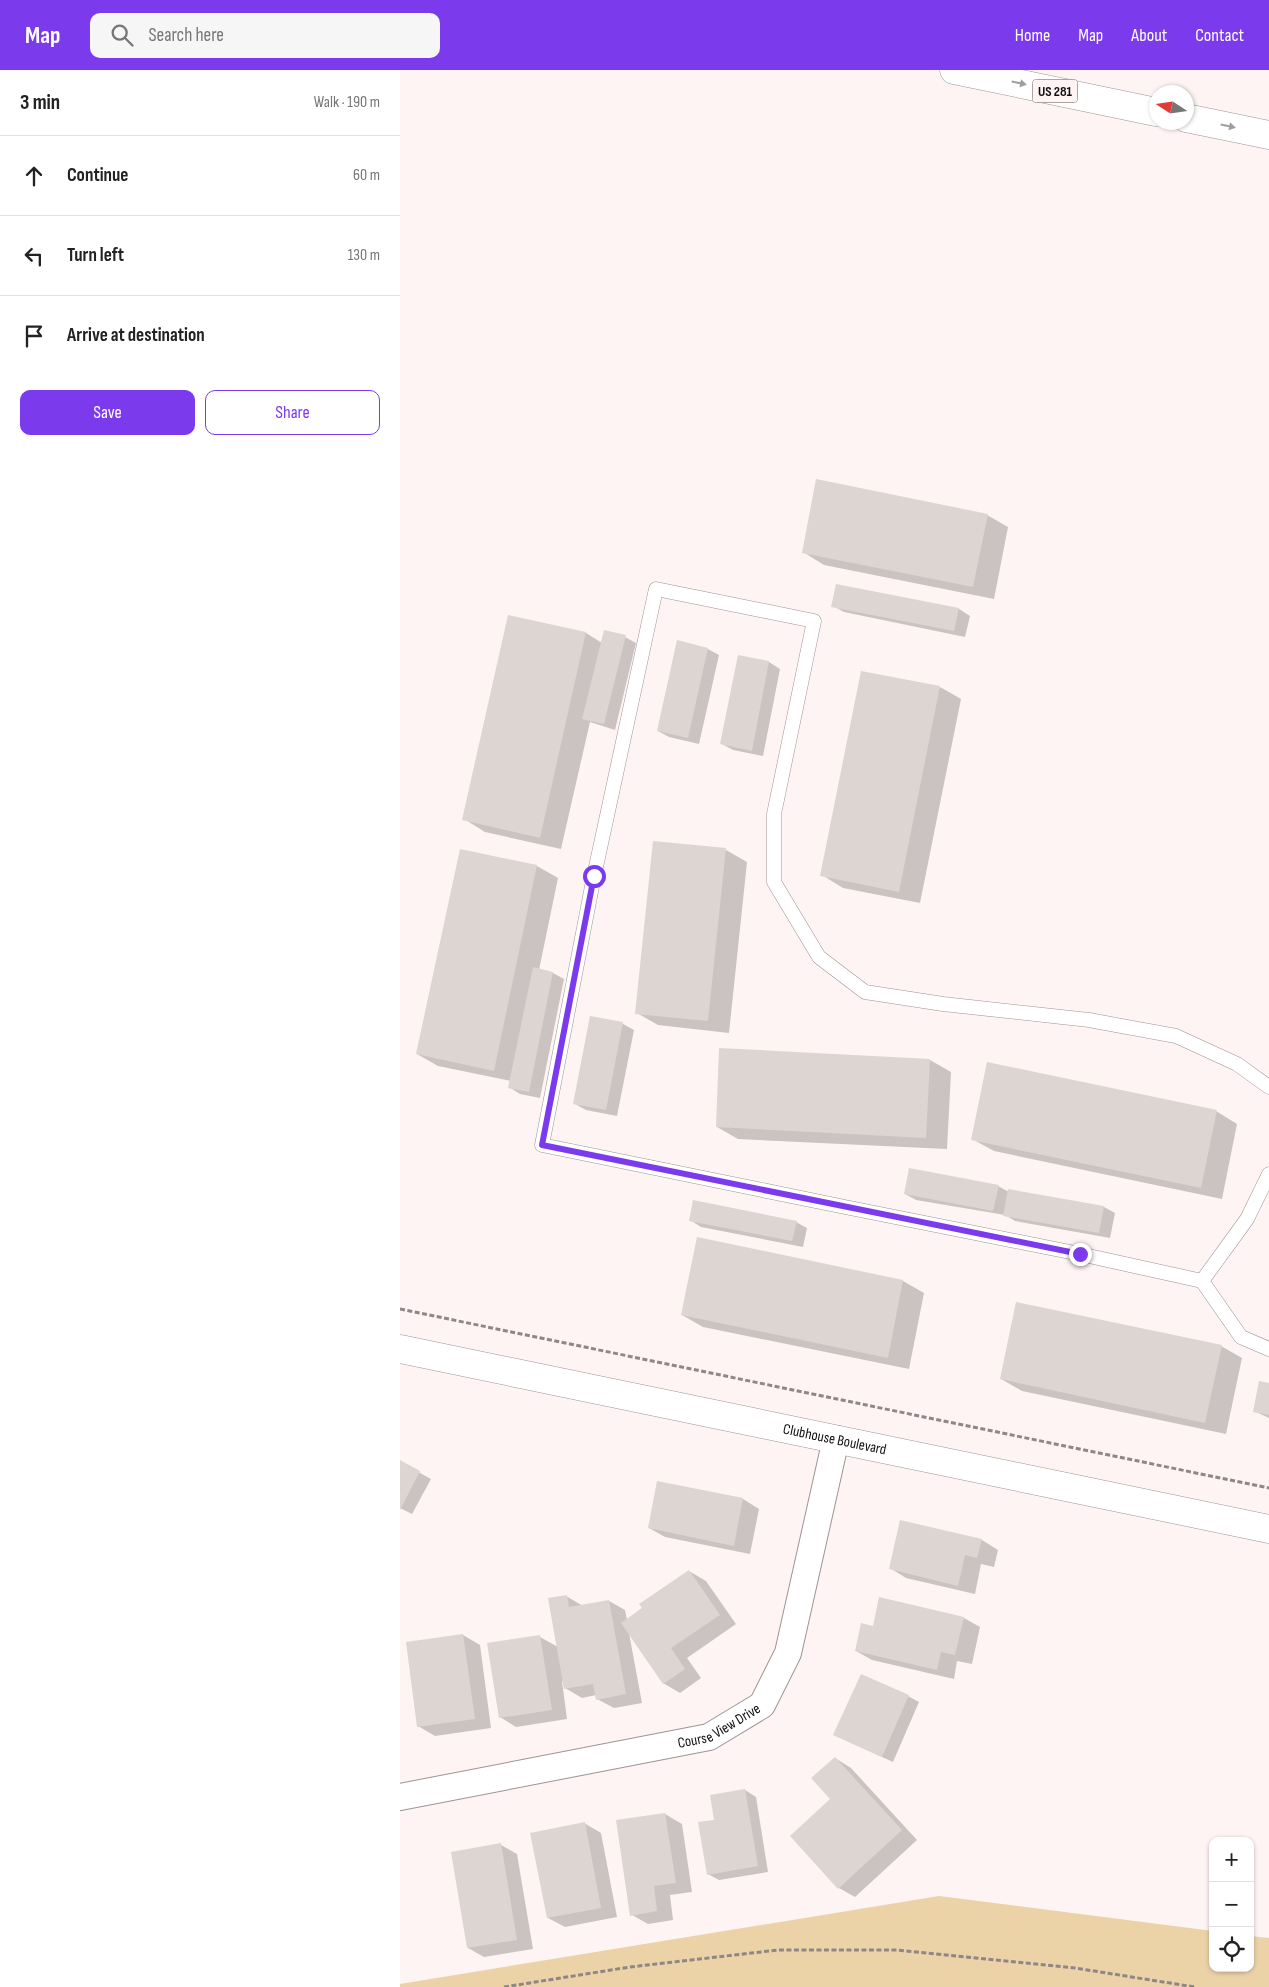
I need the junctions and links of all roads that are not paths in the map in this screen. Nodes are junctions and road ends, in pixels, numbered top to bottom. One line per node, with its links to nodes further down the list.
1 (954, 70): 2 (street, US 281, one-way to 2)
2 (1149, 111)
3 (1194, 120): 4 (street, one-way to 4)
4 (1269, 135)
5 (1269, 1087): 7 (lane)
6 (1269, 1174): 7 (lane)
7 (1202, 1281): 9 (lane)
8 (400, 1349): 10 (street, Clubhouse Boulevard)
9 (1269, 1349)
10 (836, 1439): 11 (street, Clubhouse Boulevard); 12 (street, Course View Drive)
11 (1269, 1529)
12 (400, 1797)

